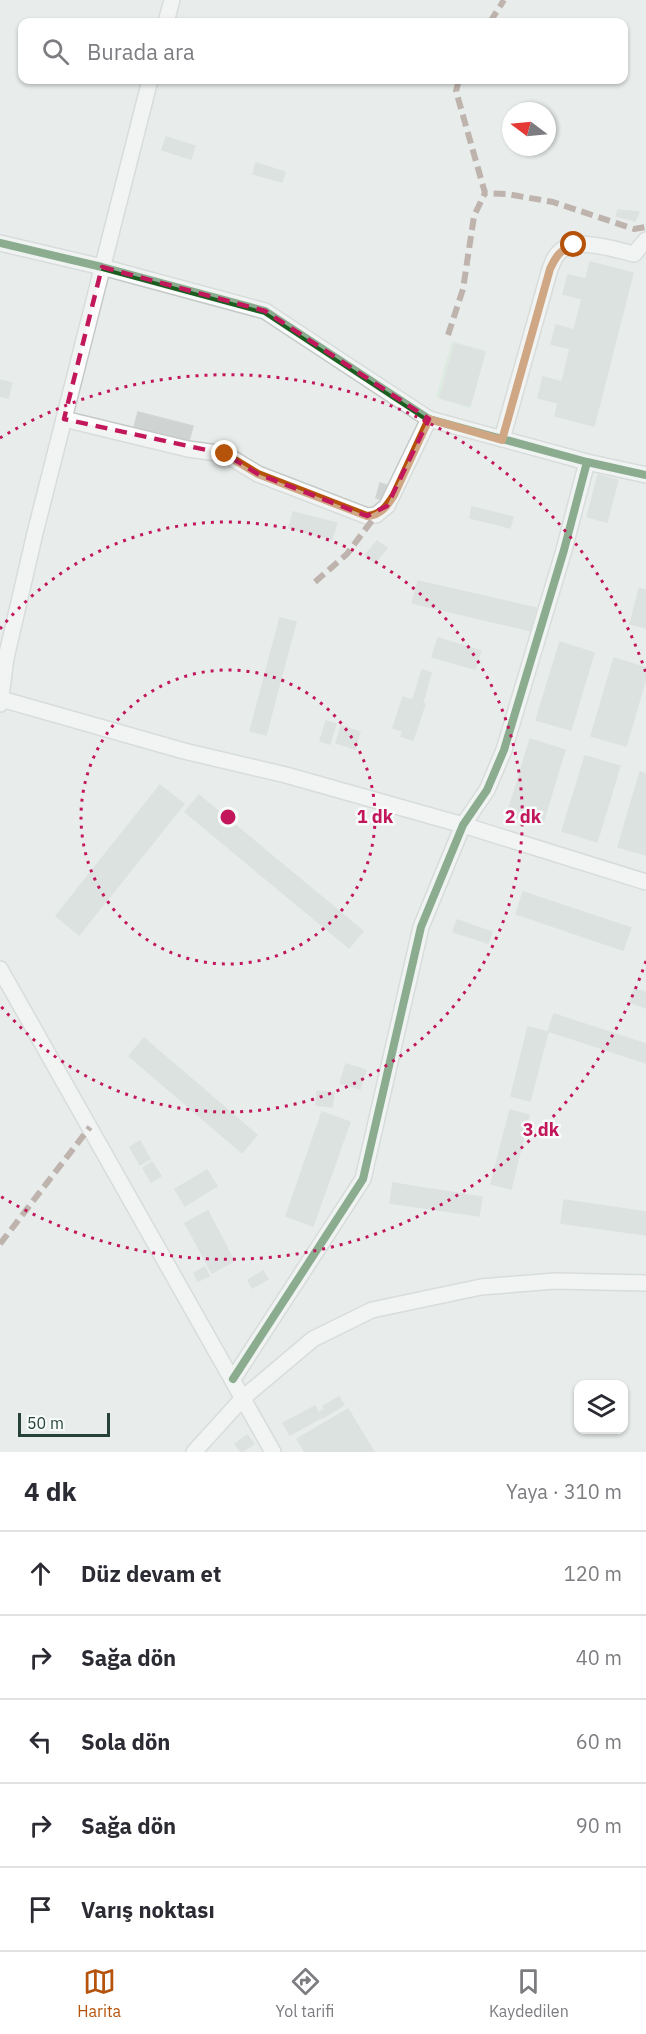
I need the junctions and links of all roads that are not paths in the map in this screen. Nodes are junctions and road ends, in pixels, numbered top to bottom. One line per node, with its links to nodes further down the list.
1 (172, 0): 2 (street)
2 (167, 18)
3 (149, 84): 6 (street)
4 (646, 240): 9 (street)
5 (0, 243): 6 (street)
6 (102, 267): 7 (street); 8 (street)
7 (64, 419): 8 (street); 12 (street)
8 (429, 419): 9 (street)
9 (502, 440): 10 (street)
10 (587, 462): 11 (street); 13 (street)
11 (646, 475)
12 (1, 702): 13 (street)
13 (463, 825): 14 (street); 17 (street)
14 (646, 882)
15 (0, 969): 17 (street)
16 (646, 1283): 18 (street)
17 (232, 1379): 18 (street)
18 (243, 1398): 19 (street); 20 (street)
19 (194, 1452)
20 (273, 1452)

